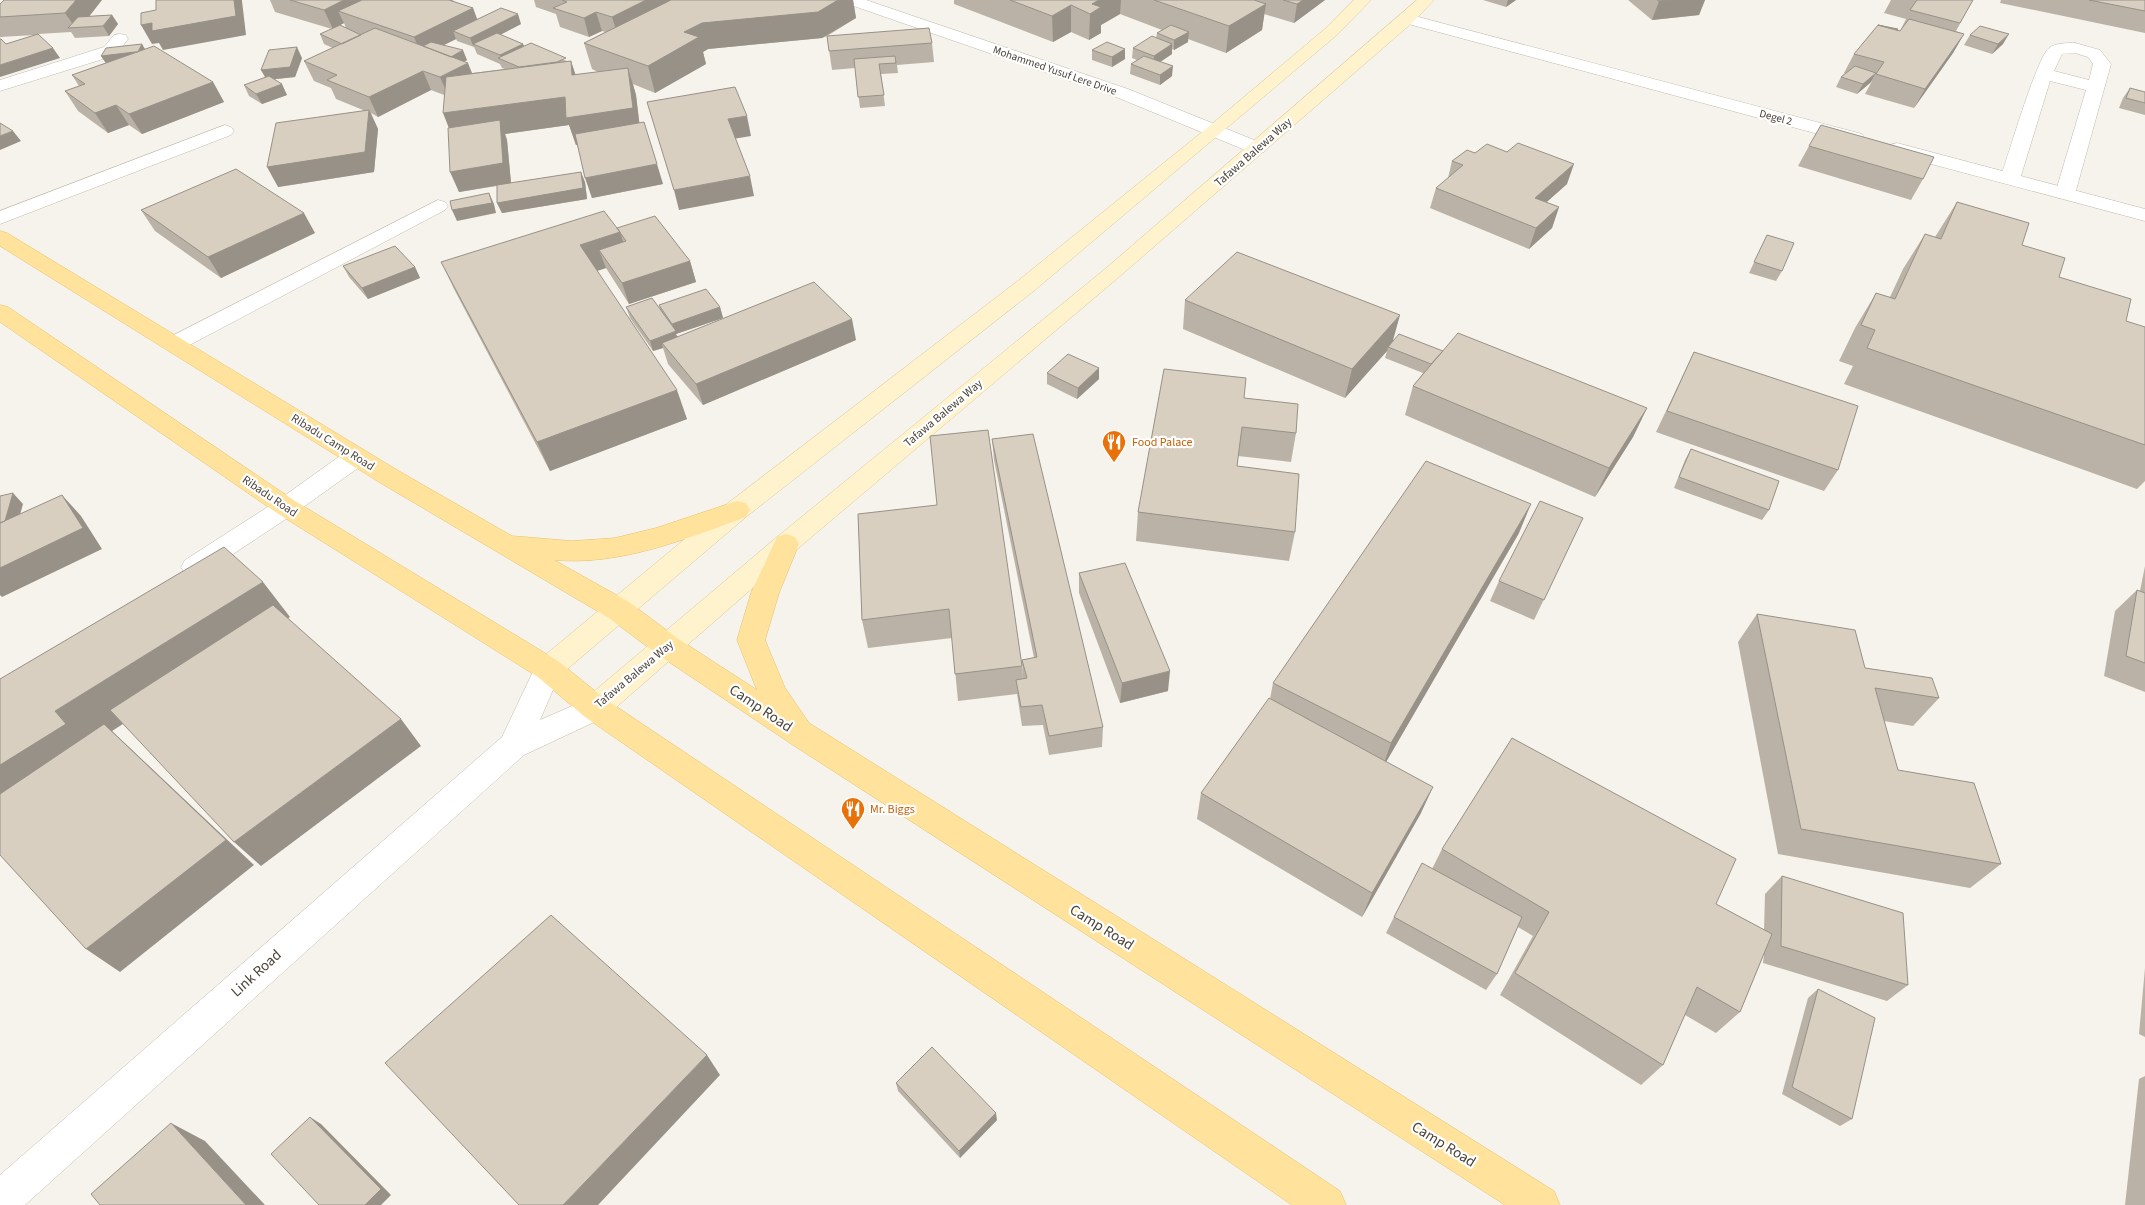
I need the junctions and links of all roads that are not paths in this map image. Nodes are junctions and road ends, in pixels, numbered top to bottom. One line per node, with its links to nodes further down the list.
1 (850, 0): 10 (street, Mohammed Yusuf Lere Drive)
2 (1362, 0): 10 (main road)
3 (1426, 0): 4 (main road, Tafawa Balewa Way)
4 (1407, 19): 11 (main road, Tafawa Balewa Way); 12 (street, Degel 2)
5 (120, 39): 7 (street)
6 (2044, 74): 8 (street); 8 (street); 12 (street)
7 (0, 86)
8 (2096, 87): 13 (street)
9 (225, 131): 16 (street)
10 (1213, 132): 11 (street, Mohammed Yusuf Lere Drive); 22 (main road)
11 (1256, 148): 24 (main road, Tafawa Balewa Way)
12 (2010, 179): 13 (street, Degel 2)
13 (2065, 194): 15 (street, Degel 2)
14 (438, 206): 19 (street)
15 (2145, 216)
16 (0, 218)
17 (0, 236): 19 (main road, Ribadu Camp Road)
18 (0, 312): 21 (main road, Ribadu Road)
19 (174, 344): 20 (main road, Ribadu Camp Road)
20 (356, 457): 21 (street); 23 (main road, Ribadu Camp Road)
21 (286, 507): 25 (street); 28 (main road, Ribadu Road)
22 (737, 510): 23 (main road); 26 (main road)
23 (504, 544): 26 (main road, Ribadu Camp Road)
24 (786, 544): 27 (main road, Tafawa Balewa Way); 30 (main road)
25 (172, 581)
26 (619, 610): 27 (main road, Ribadu Camp Road); 28 (main road)
27 (667, 646): 29 (main road, Tafawa Balewa Way); 30 (main road, Camp Road)
28 (548, 669): 29 (main road); 31 (street)
29 (595, 708): 31 (street, Tafawa Balewa Way); 33 (main road)
30 (804, 736): 34 (main road, Camp Road)
31 (513, 746): 32 (street, Link Road)
32 (0, 1201)
33 (1326, 1205)
34 (1540, 1205)

